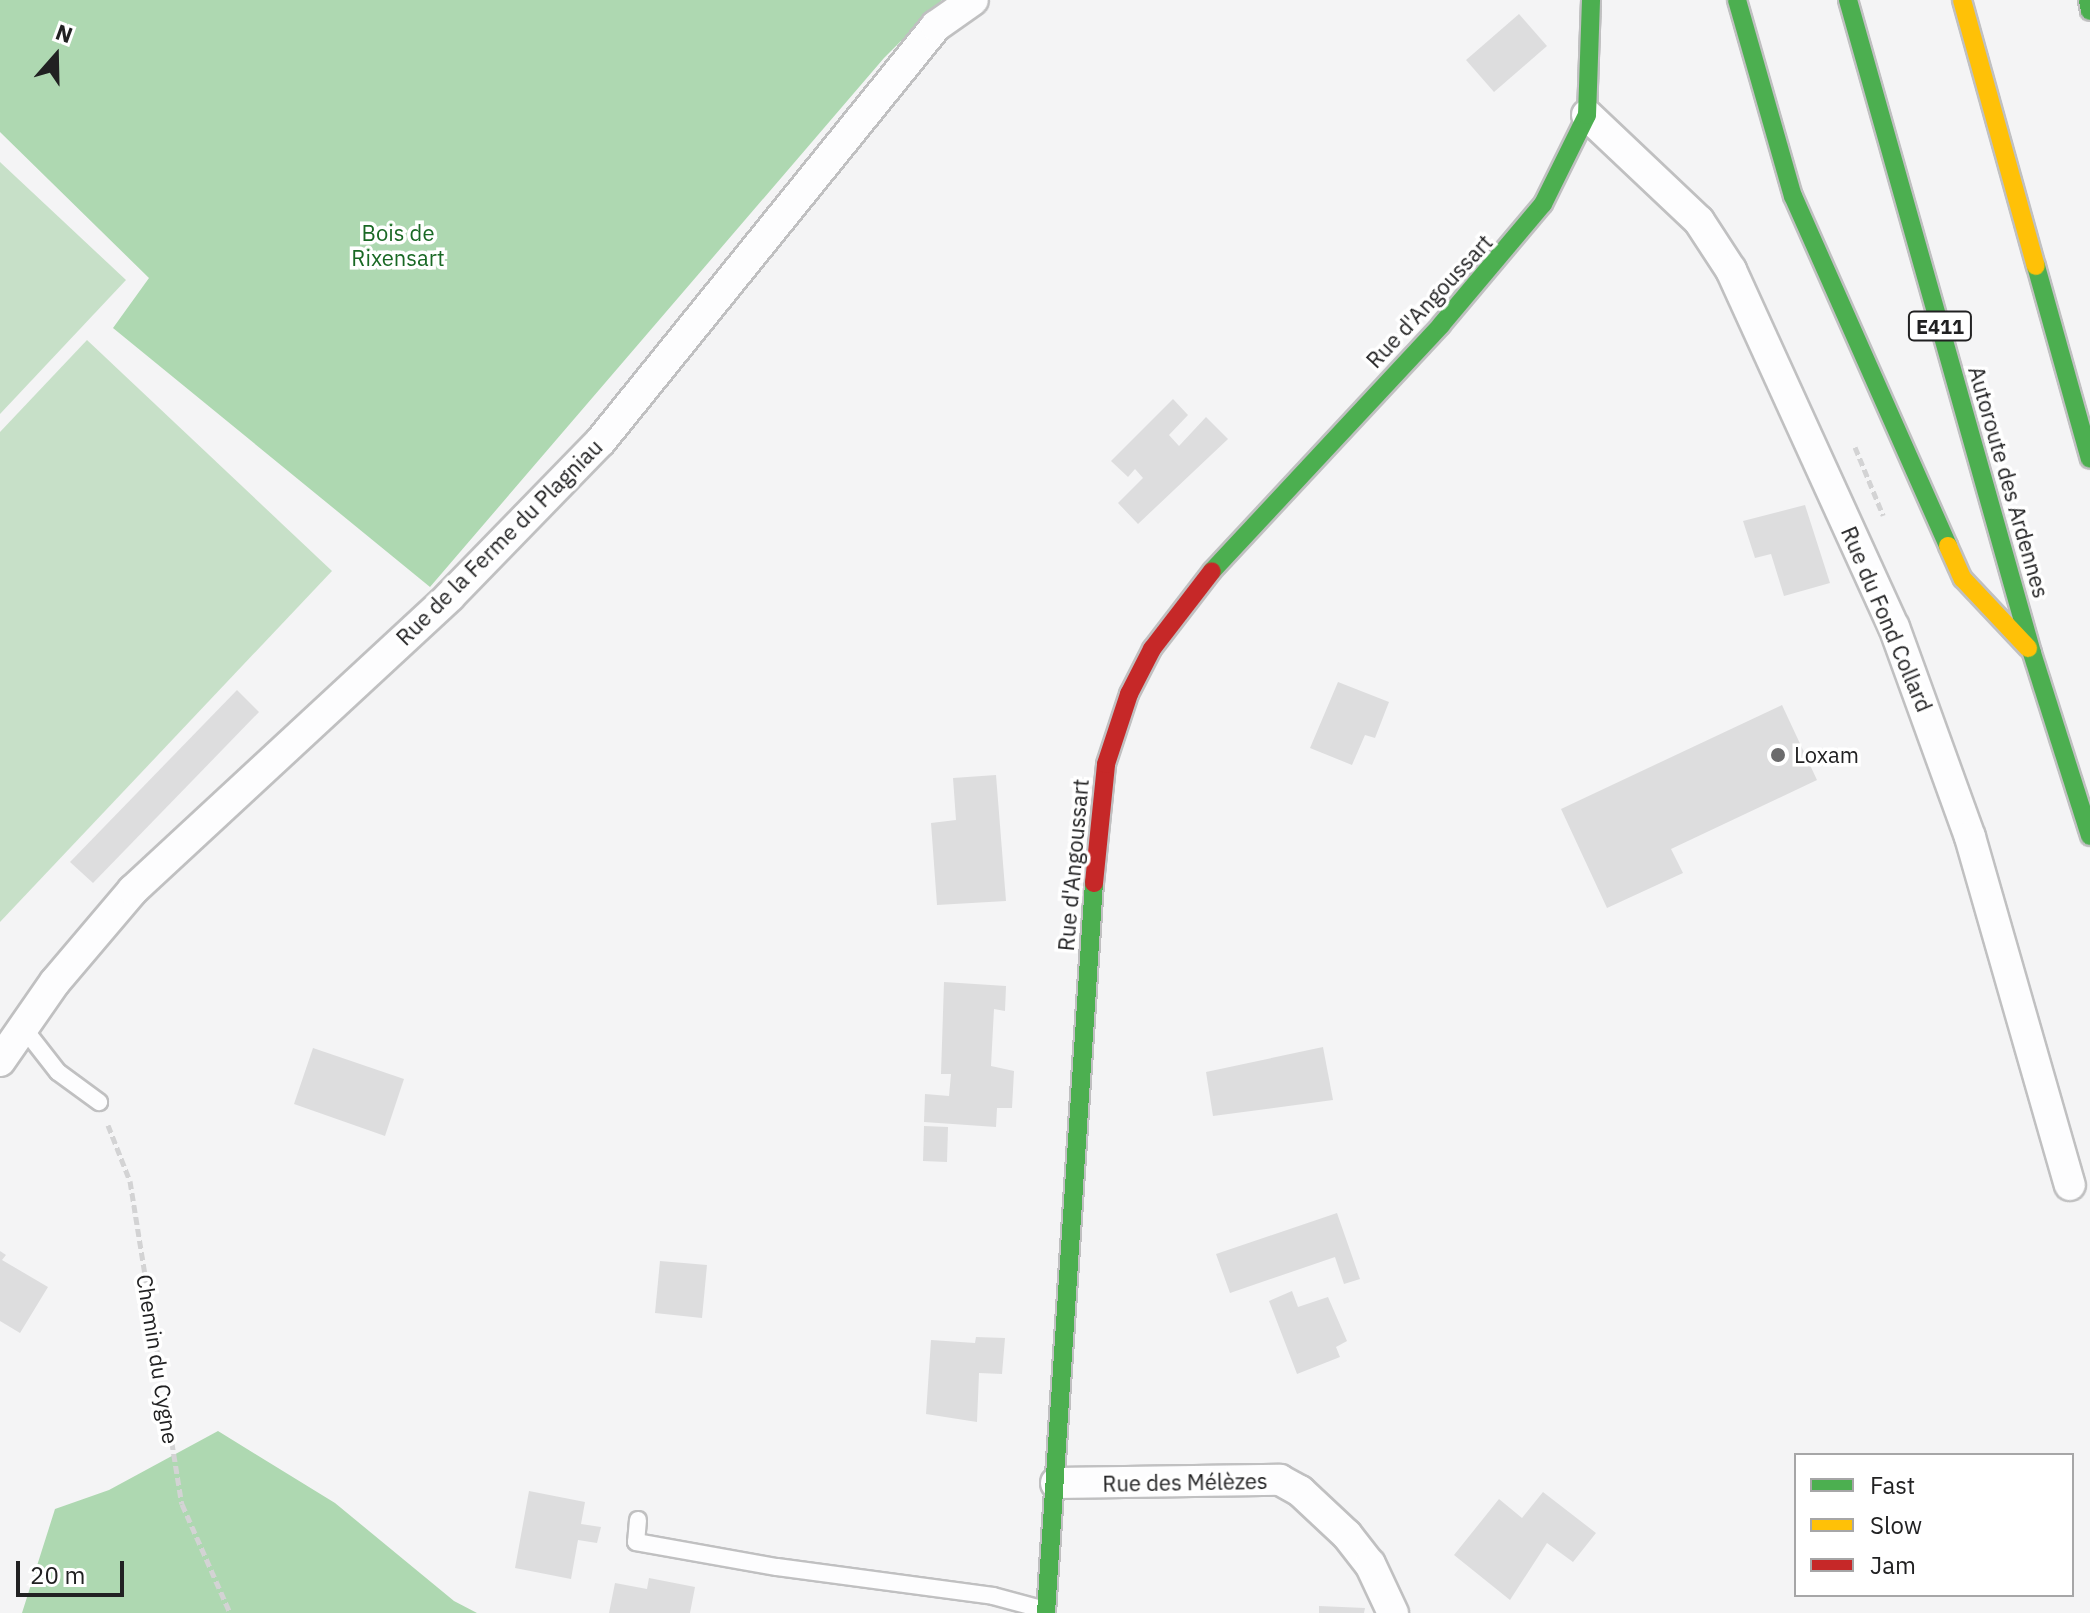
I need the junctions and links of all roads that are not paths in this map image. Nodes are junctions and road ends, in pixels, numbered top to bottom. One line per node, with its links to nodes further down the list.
1 (973, 0): 12 (street, Rue de la Ferme du Plagniau)
2 (1591, 0): 8 (main road, Rue d'Angoussart)
3 (1737, 0): 10 (main road)
4 (1848, 0): 10 (main road, Autoroute des Ardennes / E411)
5 (1962, 0): 9 (main road)
6 (2088, 0): 7 (main road)
7 (2090, 11)
8 (1587, 115): 15 (street, Rue du Fond Collard); 16 (main road, Rue d'Angoussart)
9 (2090, 459)
10 (2032, 653): 11 (main road, Autoroute des Ardennes / E411)
11 (2090, 836)
12 (22, 1026): 13 (street, Rue de la Ferme du Plagniau); 14 (lane)
13 (0, 1061)
14 (99, 1102)
15 (2070, 1185)
16 (1056, 1483): 18 (main road, Rue d'Angoussart); 19 (street, Rue des Mélèzes)
17 (638, 1520): 18 (lane)
18 (1046, 1612)
19 (1393, 1613)

